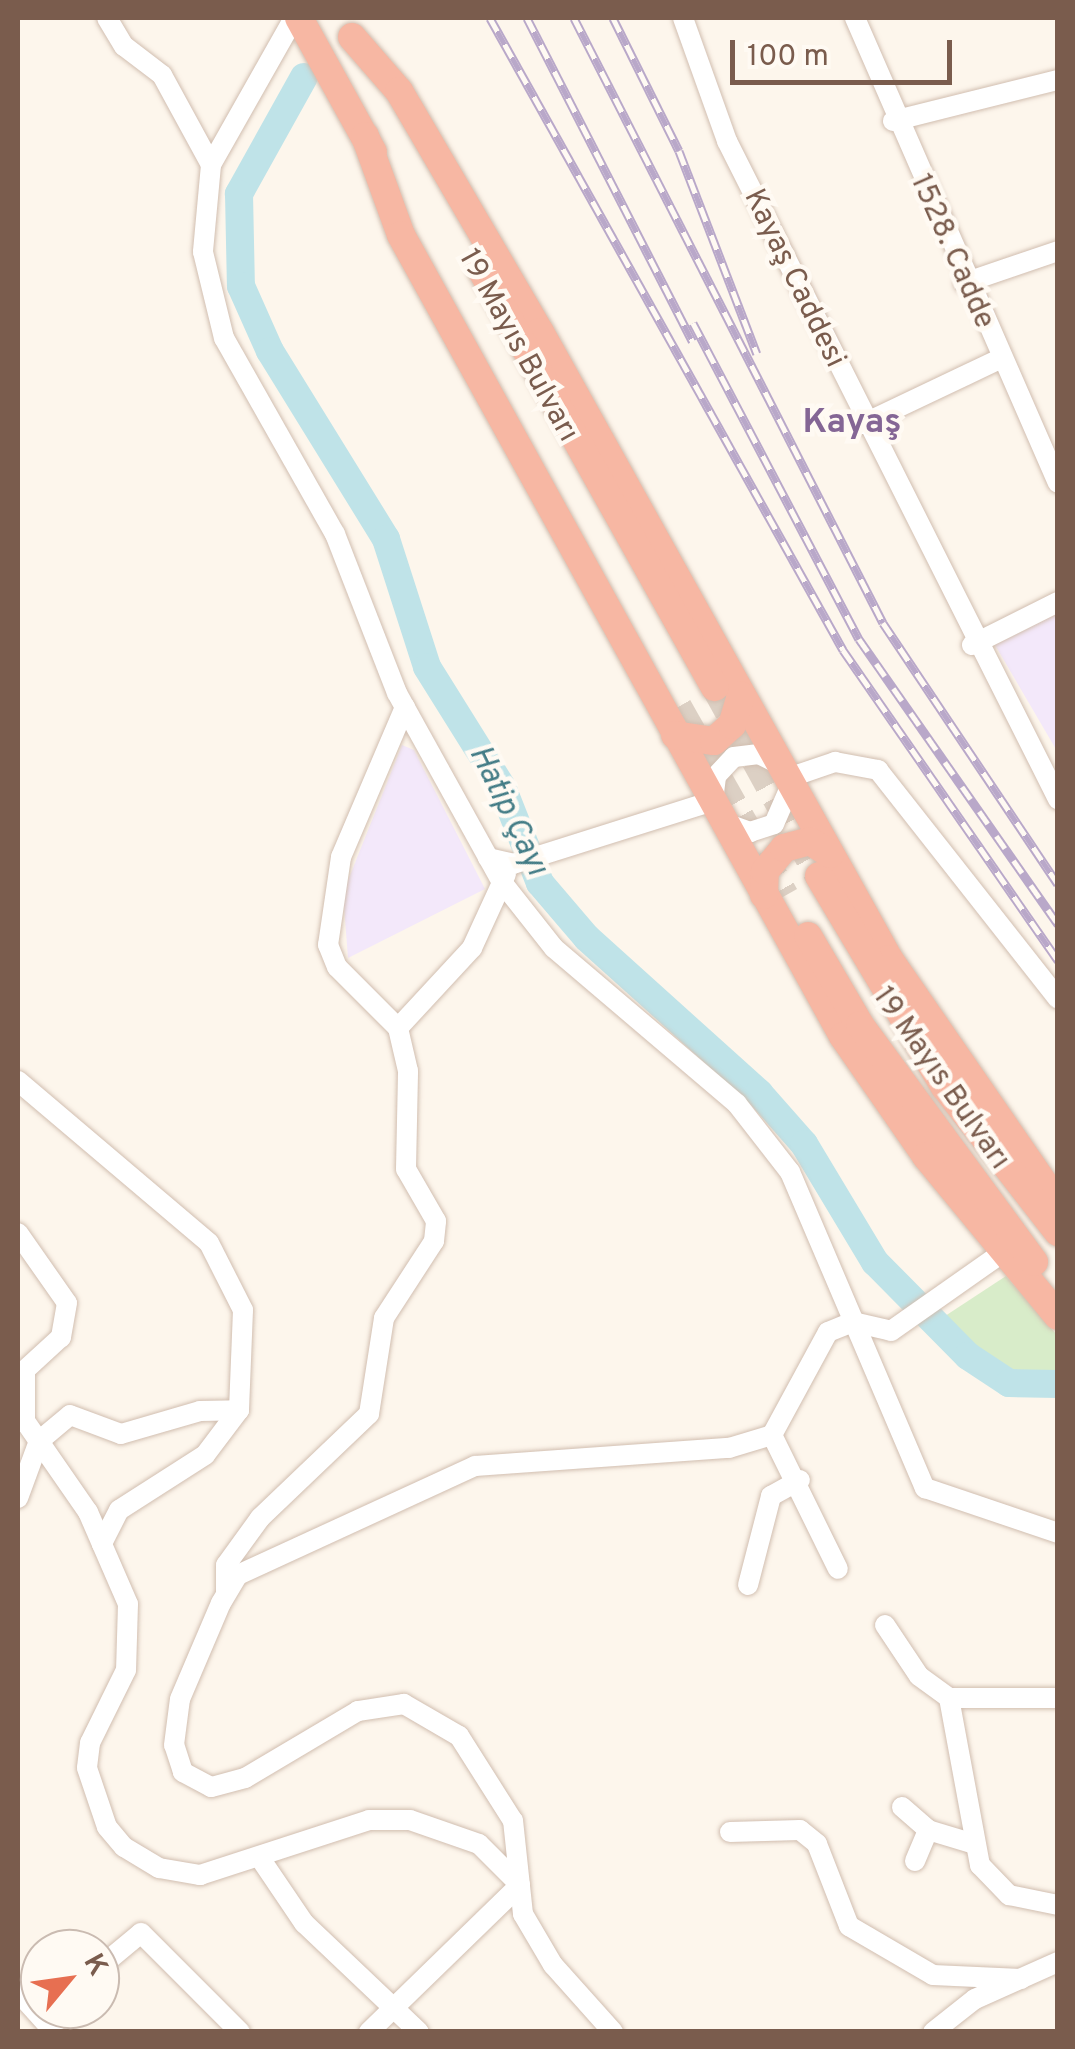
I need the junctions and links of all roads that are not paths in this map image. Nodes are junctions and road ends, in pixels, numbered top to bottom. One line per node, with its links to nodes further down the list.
1 (107, 18): 8 (street)
2 (296, 18): 8 (street); 19 (highway, 19 Mayıs Bulvarı)
3 (683, 18): 12 (street, Kayaş Caddesi)
4 (855, 18): 7 (street, 1528. Cadde)
5 (347, 28): 17 (highway, 19 Mayıs Bulvarı)
6 (1058, 80): 7 (street)
7 (893, 120): 10 (street, 1528. Cadde)
8 (211, 165): 18 (street)
9 (1058, 251): 10 (street)
10 (964, 283): 11 (street, 1528. Cadde)
11 (998, 360): 12 (street); 13 (street, 1528. Cadde)
12 (862, 424): 16 (street, Kayaş Caddesi)
13 (1049, 448): 14 (street, 1528. Cadde)
14 (1058, 482)
15 (1058, 602): 16 (street)
16 (972, 645): 21 (street, Kayaş Caddesi)
17 (728, 691): 19 (highway); 20 (highway, 19 Mayıs Bulvarı)
18 (405, 707): 24 (street); 27 (street)
19 (677, 721): 22 (highway, 19 Mayıs Bulvarı)
20 (786, 776): 22 (street); 22 (street); 23 (highway, 19 Mayıs Bulvarı); 26 (street)
21 (1058, 799)
22 (719, 812): 24 (street); 25 (highway, 19 Mayıs Bulvarı)
23 (825, 865): 25 (highway); 29 (highway); 30 (highway, 19 Mayıs Bulvarı)
24 (516, 868): 27 (street); 35 (street)
25 (774, 896): 32 (highway, 19 Mayıs Bulvarı)
26 (1058, 999)
27 (398, 1028): 46 (street)
28 (18, 1081): 36 (street)
29 (1058, 1204)
30 (1058, 1232)
31 (18, 1234): 37 (street)
32 (1010, 1249): 33 (highway); 34 (highway); 35 (street)
33 (1058, 1288)
34 (1058, 1316)
35 (854, 1322): 38 (street); 42 (street)
36 (239, 1410): 39 (street); 43 (street)
37 (21, 1417): 39 (street)
38 (772, 1436): 40 (street); 46 (street)
39 (39, 1442): 41 (street); 43 (street)
40 (800, 1480): 44 (street); 45 (street)
41 (18, 1498)
42 (1058, 1533)
43 (102, 1544): 54 (street)
44 (838, 1569)
45 (748, 1586)
46 (226, 1594): 56 (street)
47 (885, 1626): 48 (street)
48 (949, 1698): 49 (street); 53 (street)
49 (1058, 1698)
50 (902, 1806): 51 (street)
51 (928, 1830): 53 (street); 55 (street)
52 (730, 1832): 60 (street)
53 (970, 1843): 57 (street)
54 (262, 1861): 56 (street); 61 (street)
55 (915, 1861)
56 (520, 1885): 61 (street); 65 (street)
57 (1058, 1905)
58 (120, 1950): 62 (street)
59 (1058, 1962): 60 (street)
60 (1021, 1979): 66 (street)
61 (394, 2006): 63 (street); 64 (street)
62 (240, 2032)
63 (369, 2032)
64 (419, 2032)
65 (614, 2032)
66 (933, 2032)

